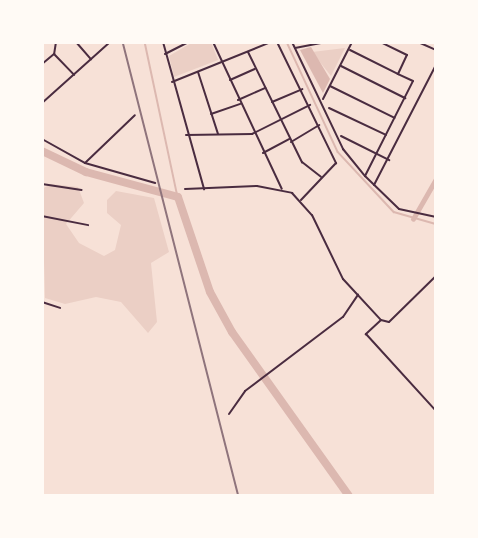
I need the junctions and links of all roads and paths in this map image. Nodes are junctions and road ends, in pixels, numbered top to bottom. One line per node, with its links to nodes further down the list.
1 (56, 42): 18 (street)
2 (76, 42): 20 (street)
3 (110, 42): 20 (street)
4 (163, 42): 19 (street)
5 (189, 42): 19 (street)
6 (213, 42): 21 (street)
7 (271, 42): 17 (street)
8 (277, 42): 33 (street)
9 (292, 42): 14 (street)
10 (327, 42): 14 (street)
11 (352, 42): 15 (street)
12 (380, 42): 27 (street)
13 (418, 42): 16 (street)
14 (296, 48): 35 (street)
15 (348, 49): 24 (street); 27 (street)
16 (436, 50)
17 (248, 52): 21 (street); 25 (street)
18 (54, 54): 22 (street); 28 (street)
19 (165, 54): 30 (street)
20 (91, 59): 28 (street)
21 (222, 62): 26 (street); 29 (street)
22 (42, 64)
23 (436, 65): 55 (street)
24 (341, 66): 31 (street); 34 (street)
25 (256, 69): 29 (street); 32 (street)
26 (198, 72): 30 (street); 41 (street)
27 (398, 74): 34 (street)
28 (74, 75): 38 (street)
29 (230, 80): 36 (street)
30 (172, 82): 48 (street)
31 (330, 86): 35 (street); 43 (street)
32 (265, 88): 36 (street); 37 (street)
33 (302, 89): 37 (street); 39 (street)
34 (405, 98): 43 (street)
35 (323, 99): 40 (street)
36 (239, 102): 41 (street); 47 (street)
37 (272, 102): 44 (street)
38 (42, 103)
39 (310, 105): 44 (street); 45 (street)
40 (328, 108): 49 (street); 50 (street)
41 (212, 114): 46 (street)
42 (135, 115): 56 (street)
43 (395, 118): 49 (street)
44 (280, 120): 47 (street); 52 (street)
45 (320, 124): 52 (street); 58 (street)
46 (218, 134): 47 (street); 48 (street)
47 (252, 134): 53 (street)
48 (186, 135): 63 (street)
49 (386, 135): 54 (street)
50 (341, 136): 54 (street); 57 (street)
51 (42, 139): 56 (street)
52 (290, 140): 53 (street); 58 (street)
53 (262, 153): 65 (street)
54 (376, 154): 55 (street); 57 (street)
55 (389, 160): 61 (street)
56 (85, 163): 59 (street)
57 (365, 176): 61 (street)
58 (321, 177): 66 (street)
59 (155, 183)
60 (42, 184): 64 (street)
61 (374, 185): 68 (street)
62 (185, 189): 63 (street)
63 (204, 189): 65 (street)
64 (82, 190)
65 (283, 190): 66 (street)
66 (301, 200): 71 (street)
67 (42, 216): 69 (street)
68 (436, 217)
69 (88, 225)
70 (436, 276): 74 (street)
71 (358, 295): 74 (street); 76 (street)
72 (42, 302): 73 (street)
73 (60, 308)
74 (381, 320): 75 (street)
75 (436, 411)
76 (229, 414)

